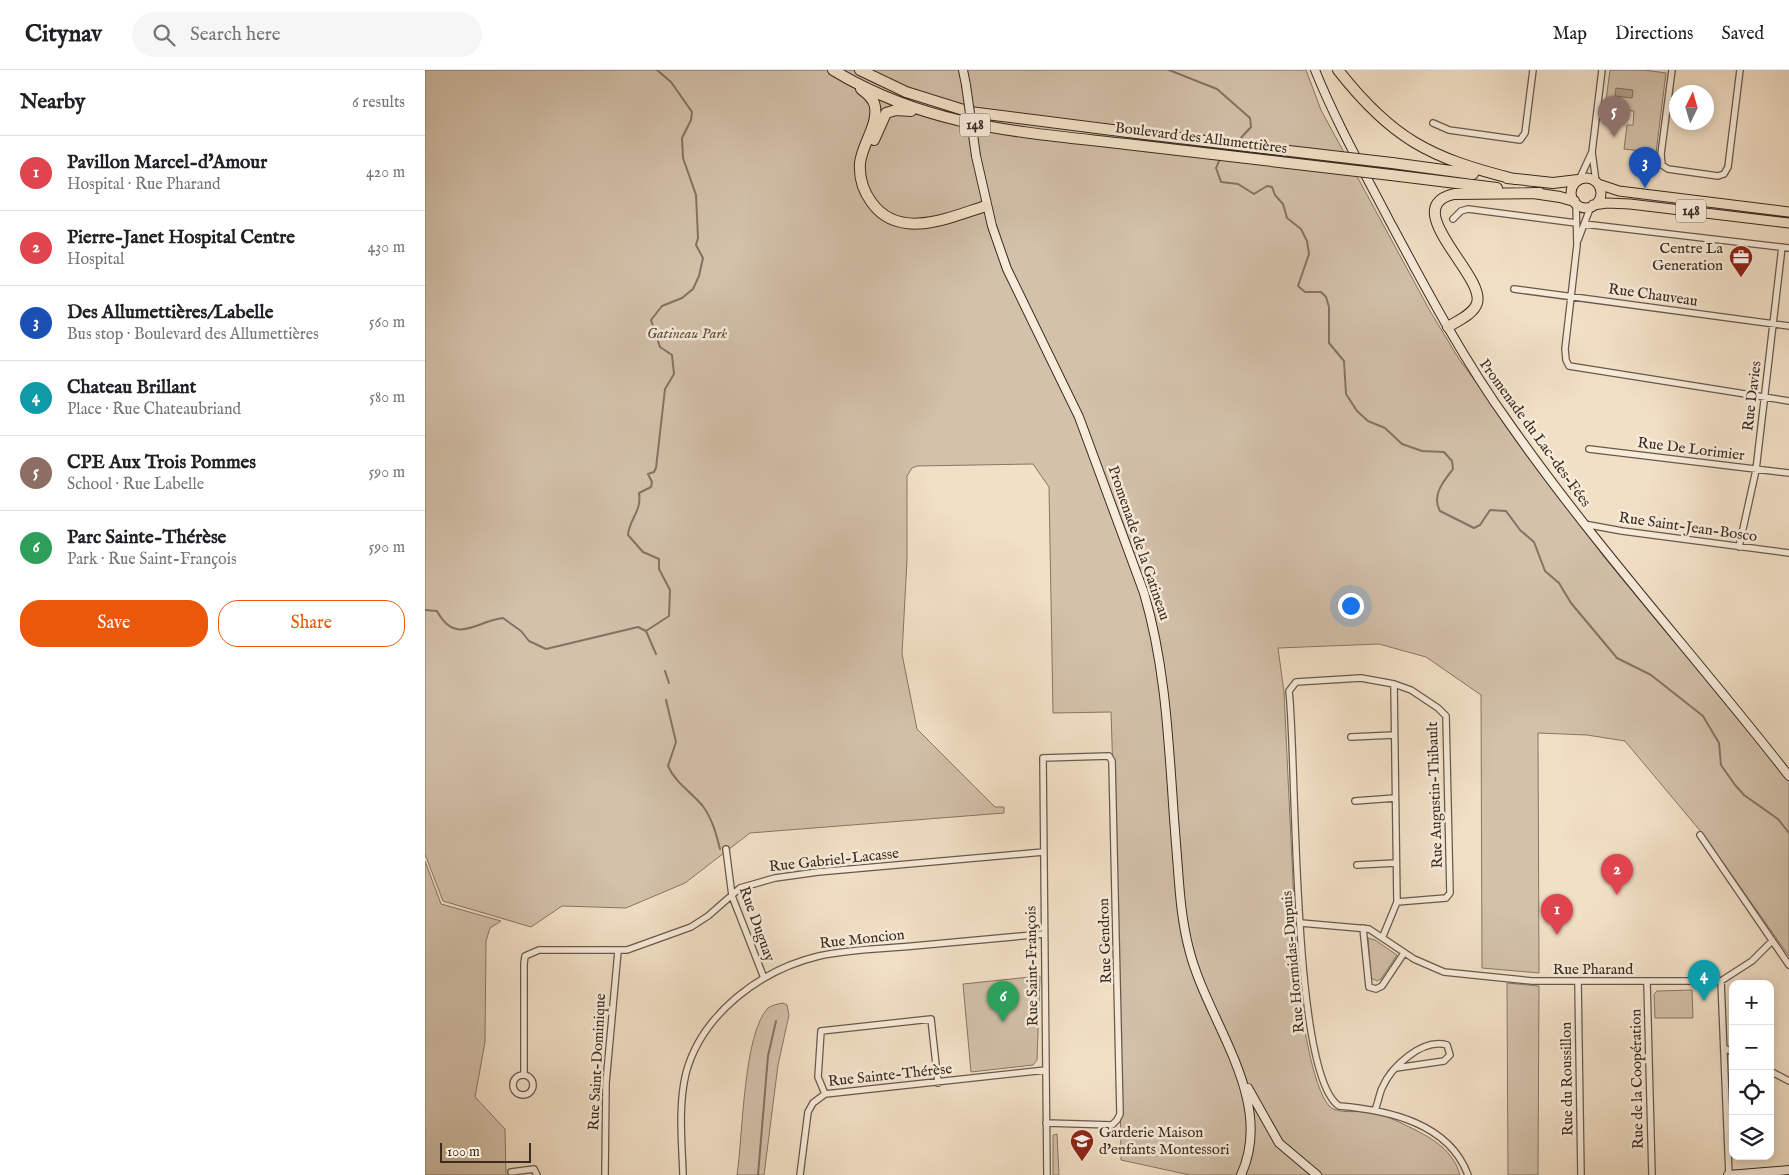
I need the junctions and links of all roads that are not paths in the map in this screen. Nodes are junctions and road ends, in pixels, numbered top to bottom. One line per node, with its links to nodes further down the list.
1 (833, 70): 10 (highway, Boulevard des Allumettières / 148)
2 (860, 70): 14 (highway, Boulevard des Allumettières / 148, bridge)
3 (963, 70): 19 (street, Promenade de la Gatineau, bridge)
4 (1315, 70): 32 (street, Promenade du Lac-des-Fées)
5 (1338, 70): 14 (highway)
6 (1533, 70): 12 (street)
7 (1602, 70): 13 (street)
8 (1672, 70): 9 (street)
9 (1740, 70)
10 (849, 79): 11 (highway, Boulevard des Allumettières / 148); 19 (highway)
11 (928, 114): 17 (highway, Boulevard des Allumettières / 148, bridge); 19 (highway)
12 (1433, 123)
13 (1592, 152): 15 (street); 16 (street)
14 (1513, 179): 15 (highway, Boulevard des Allumettières / 148)
15 (1579, 180): 16 (main road); 18 (main road)
16 (1597, 183): 20 (main road); 21 (main road, 148)
17 (1539, 194): 18 (highway, Boulevard des Allumettières / 148); 32 (highway)
18 (1575, 202): 20 (main road); 23 (street)
19 (985, 203): 70 (street, Promenade de la Gatineau)
20 (1592, 206): 24 (main road, 148); 25 (street)
21 (1789, 212)
22 (1453, 219): 23 (street)
23 (1576, 223): 26 (street)
24 (1789, 223)
25 (1584, 224): 26 (street); 27 (street)
26 (1577, 245): 29 (street)
27 (1786, 248): 30 (street, Rue Davies)
28 (1514, 289): 29 (street, Rue Chauveau)
29 (1570, 297): 30 (street, Rue Chauveau); 33 (street)
30 (1773, 324): 31 (street, Rue Chauveau); 33 (street, Rue Davies)
31 (1789, 326)
32 (1448, 327): 38 (street, Promenade du Lac-des-Fées)
33 (1765, 398): 34 (street); 36 (street, Rue Davies)
34 (1789, 401)
35 (1589, 449): 36 (street, Rue De Lorimier)
36 (1756, 470): 37 (street, Rue De Lorimier); 39 (street, Rue Davies)
37 (1789, 473)
38 (1585, 524): 39 (street, Rue Saint-Jean-Bosco); 46 (street, Promenade du Lac-des-Fées)
39 (1739, 547): 40 (street, Rue Saint-Jean-Bosco)
40 (1789, 553)
41 (1393, 684): 42 (street, Rue Augustin-Thibault); 43 (street); 55 (street, Rue Augustin-Thibault)
42 (1291, 685): 56 (street, Rue Hormidas-Dupuis)
43 (1394, 735): 44 (street); 47 (street)
44 (1351, 736)
45 (1043, 758): 51 (street, Rue Saint-François); 79 (street, Rue Gendron)
46 (1789, 776)
47 (1395, 798): 48 (street); 52 (street)
48 (1355, 801)
49 (1700, 835): 60 (street)
50 (726, 849): 54 (street, Rue Duguay)
51 (1043, 852): 54 (street, Rue Gabriel-Lacasse); 58 (street, Rue Saint-François)
52 (1396, 863): 53 (street); 55 (street)
53 (1357, 865)
54 (731, 896): 61 (street, Rue Gabriel-Lacasse); 64 (street, Rue Duguay)
55 (1397, 902): 59 (street)
56 (1301, 923): 57 (street, Rue Pharand); 78 (street, Rue Hormidas-Dupuis)
57 (1363, 928): 59 (street, Rue Pharand); 62 (street)
58 (1044, 934): 64 (street, Rue Moncion); 72 (street, Rue Saint-François)
59 (1383, 936): 62 (street, Rue Pharand)
60 (1772, 941): 63 (street); 65 (street)
61 (618, 951): 74 (street, Rue Gabriel-Lacasse); 84 (street, Rue Saint-Dominique)
62 (1404, 953): 66 (street, Rue Pharand)
63 (1789, 965)
64 (764, 978): 85 (street, Rue Moncion)
65 (1721, 980): 67 (street, Rue Pharand); 68 (street)
66 (1579, 982): 67 (street, Rue Pharand); 90 (street, Rue du Roussillon)
67 (1647, 982): 91 (street, Rue de la Coopération)
68 (1726, 1049): 69 (street); 92 (street)
69 (1729, 1050)
70 (1237, 1068): 82 (street); 88 (street)
71 (1396, 1068): 71 (street); 78 (street)
72 (1046, 1070): 76 (street, Rue Sainte-Thérèse); 79 (street, Rue Saint-François)
73 (1774, 1073): 75 (street)
74 (524, 1075)
75 (1789, 1081)
76 (938, 1083): 77 (street, Rue Sainte-Thérèse); 77 (street)
77 (825, 1094): 86 (street, Rue Sainte-Thérèse)
78 (1375, 1110): 89 (street, Rue Hormidas-Dupuis)
79 (1046, 1122): 87 (street, Rue Saint-François)
80 (1789, 1170): 92 (street)
81 (511, 1172): 83 (street)
82 (1315, 1174)
83 (537, 1175)
84 (605, 1175)
85 (683, 1175)
86 (800, 1175)
87 (1047, 1175)
88 (1241, 1175)
89 (1468, 1175)
90 (1581, 1175)
91 (1652, 1175)
92 (1729, 1175)

